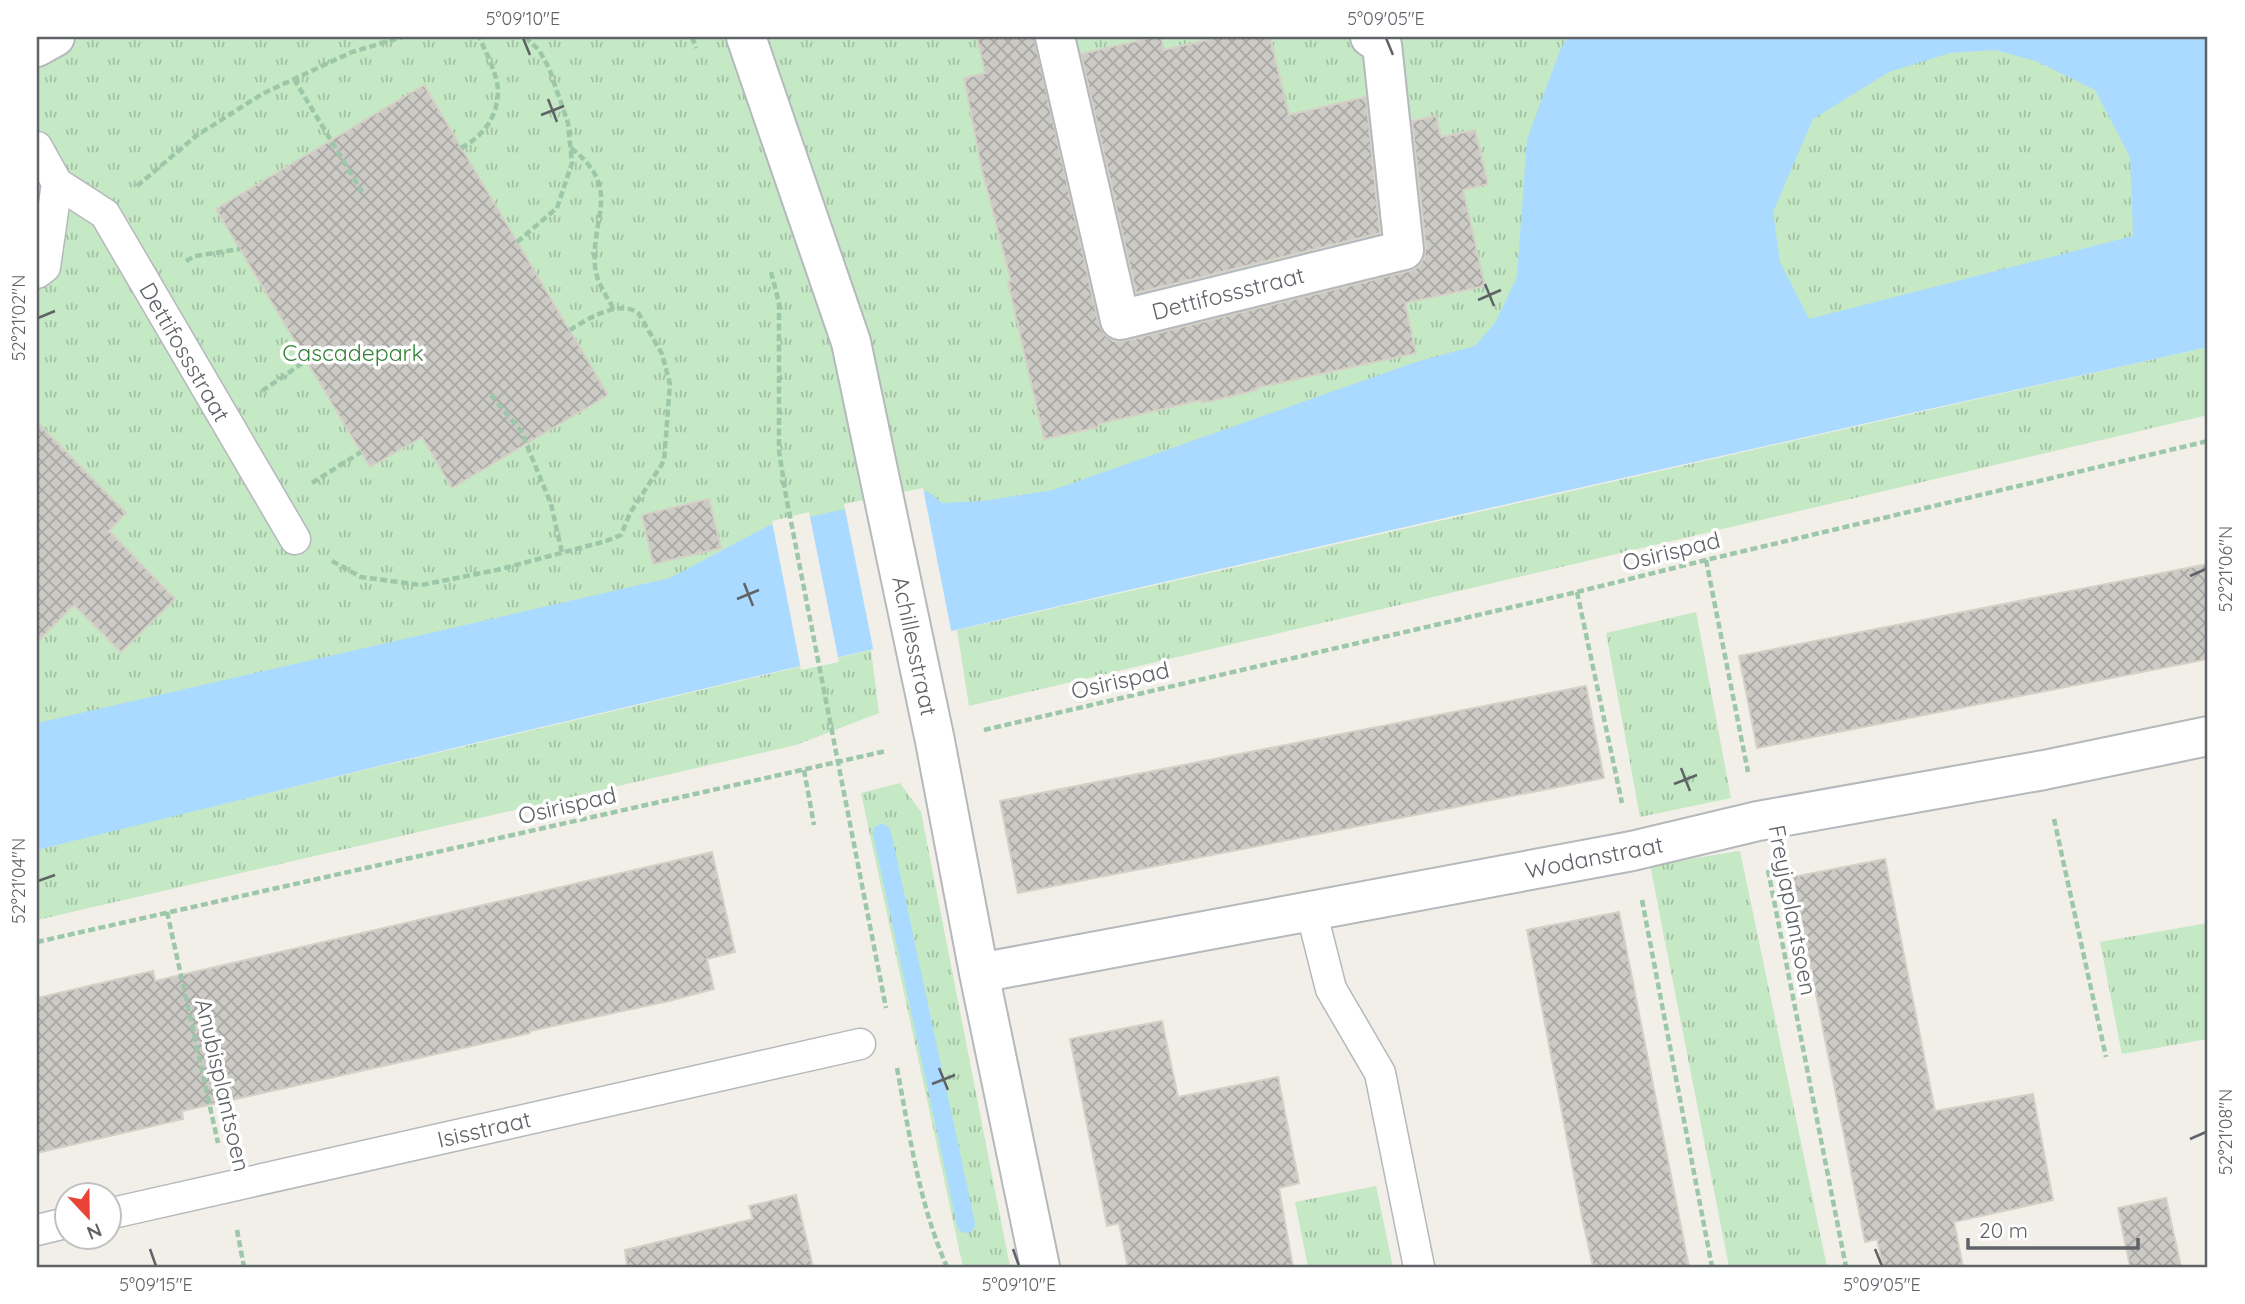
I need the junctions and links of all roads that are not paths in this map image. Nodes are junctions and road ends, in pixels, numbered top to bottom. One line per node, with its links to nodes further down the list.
1 (55, 37): 5 (street)
2 (746, 37): 12 (street, Achillesstraat)
3 (1055, 37): 4 (street, Dettifossstraat)
4 (1370, 37)
5 (37, 47)
6 (37, 147): 7 (lane, Dettifossstraat)
7 (57, 183): 8 (lane); 9 (lane, Dettifossstraat)
8 (37, 272)
9 (295, 539)
10 (2208, 736): 11 (street, Wodanstraat)
11 (1311, 910): 12 (street, Wodanstraat); 16 (lane)
12 (978, 973): 15 (street, Achillesstraat)
13 (860, 1044): 14 (lane, Isisstraat)
14 (122, 1211)
15 (1040, 1267)
16 (1419, 1267)

